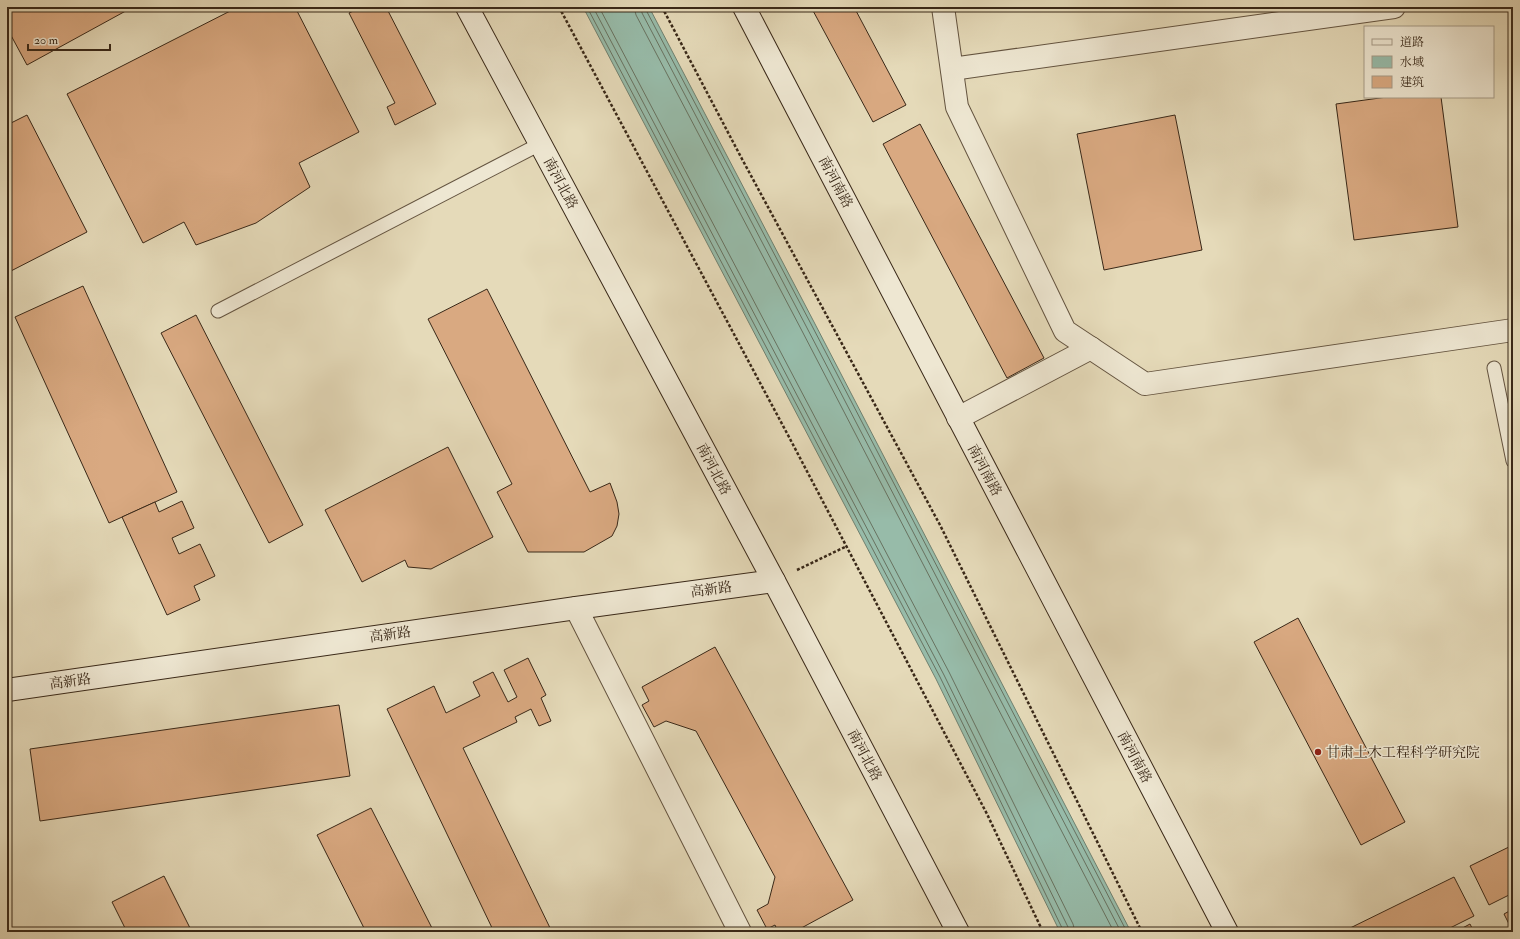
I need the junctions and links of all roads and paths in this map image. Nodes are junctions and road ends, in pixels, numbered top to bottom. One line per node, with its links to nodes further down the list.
1 (467, 7): 8 (street, 南河北路)
2 (559, 7): 15 (path)
3 (662, 7): 22 (path)
4 (744, 7): 13 (street, 南河南路)
5 (943, 7): 7 (street)
6 (1394, 7): 7 (street)
7 (952, 69): 11 (street)
8 (540, 144): 9 (lane); 16 (street, 南河北路)
9 (218, 312)
10 (1513, 330): 11 (street)
11 (1091, 348): 13 (street)
12 (1494, 368): 14 (lane)
13 (958, 418): 23 (street, 南河南路)
14 (1513, 461)
15 (847, 546): 16 (path); 21 (path)
16 (774, 581): 17 (street, 高新路); 20 (street, 南河北路)
17 (576, 608): 18 (street, 高新路); 19 (street)
18 (7, 690)
19 (740, 932)
20 (958, 932)
21 (1043, 932)
22 (1142, 932)
23 (1227, 932)

